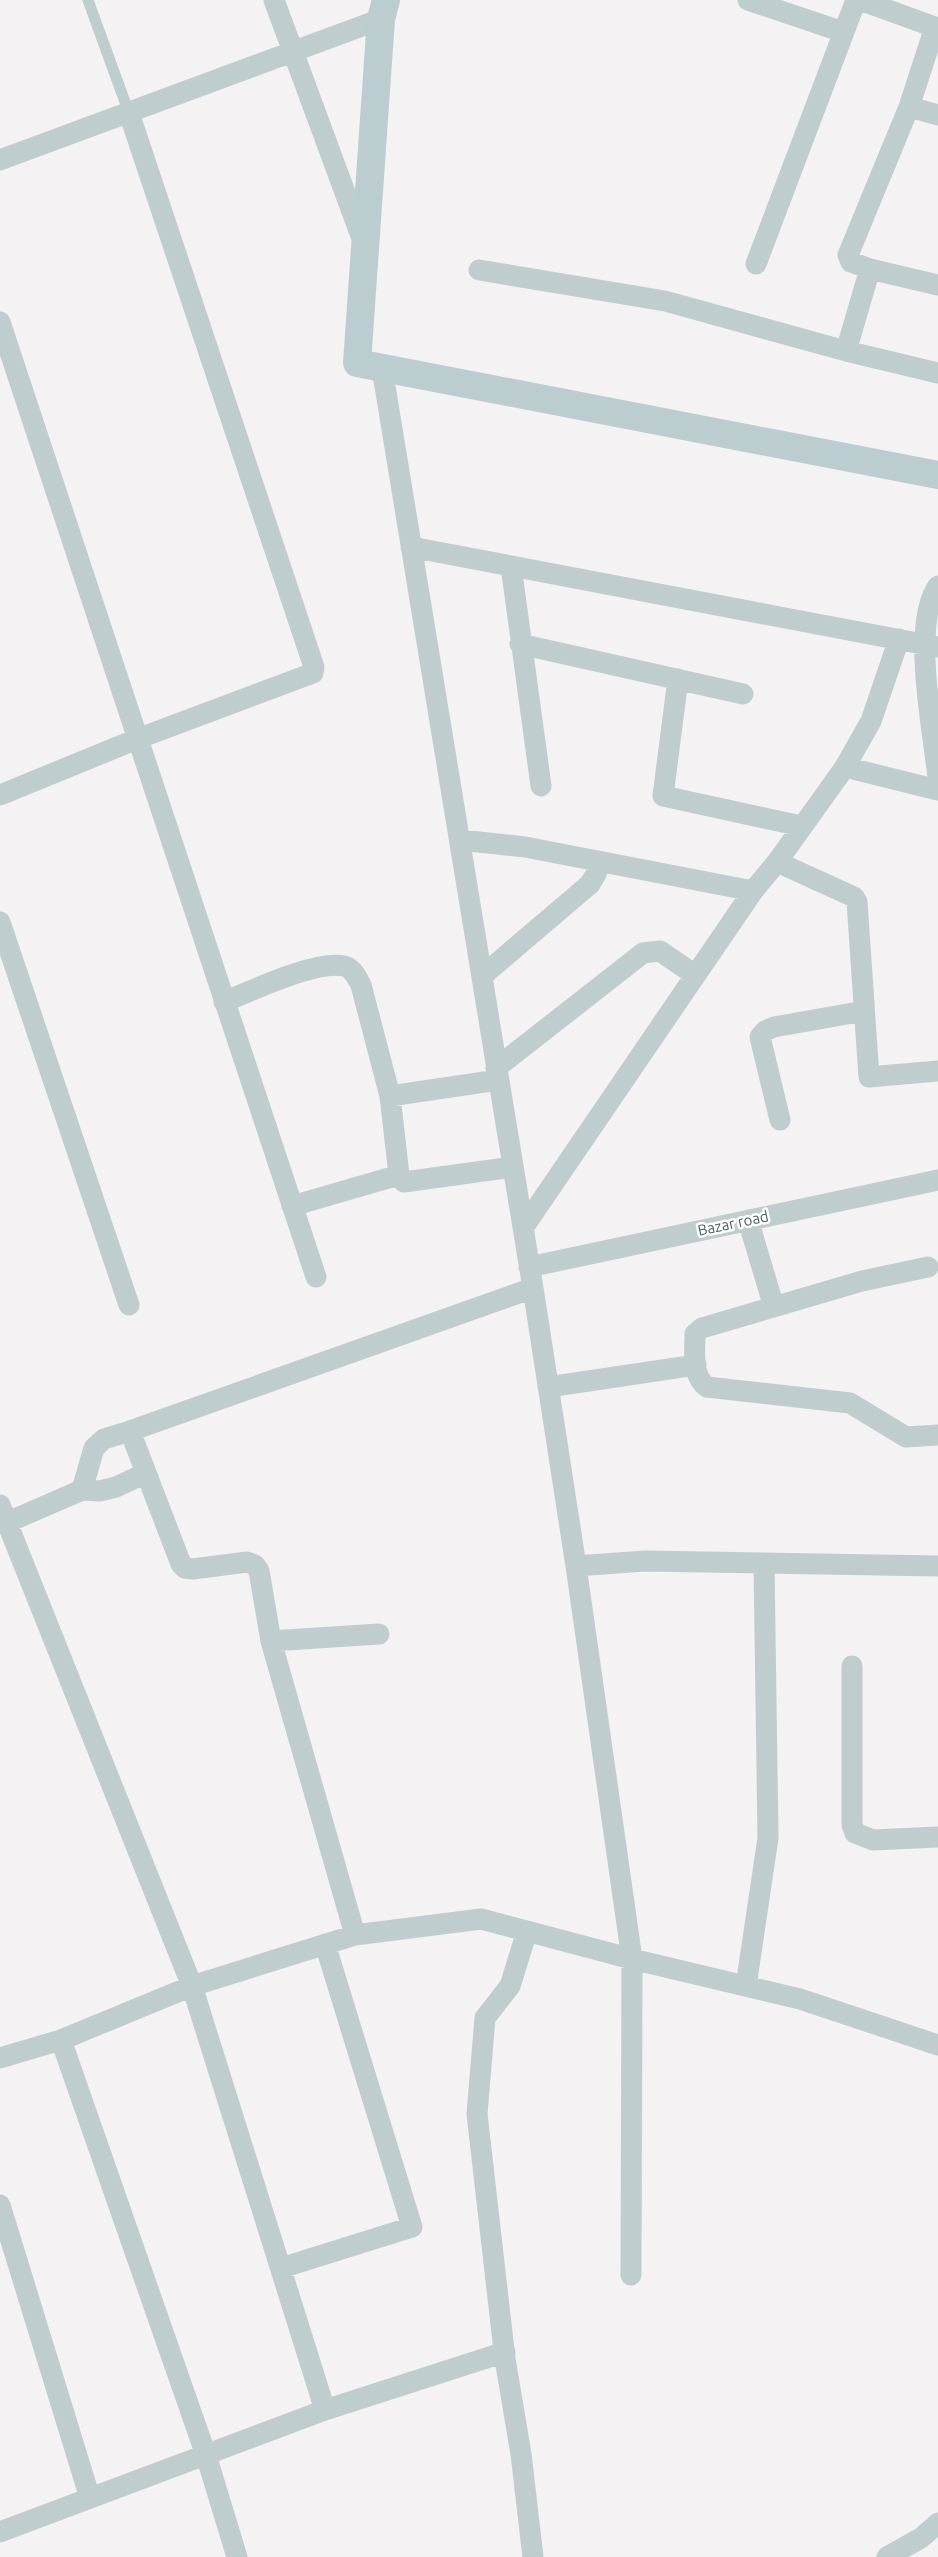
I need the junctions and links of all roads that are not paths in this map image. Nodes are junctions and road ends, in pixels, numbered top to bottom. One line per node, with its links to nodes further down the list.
1 (88, 0): 10 (lane)
2 (274, 0): 8 (street)
3 (748, 0): 7 (street)
4 (858, 0): 6 (street); 7 (street)
5 (383, 10): 8 (street); 13 (street)
6 (937, 27): 9 (street)
7 (843, 32): 14 (street)
8 (293, 53): 10 (street); 13 (street)
9 (909, 107): 11 (street); 15 (street)
10 (129, 114): 12 (street); 31 (street)
11 (938, 115)
12 (0, 160)
13 (365, 247): 20 (street)
14 (756, 264)
15 (870, 269): 17 (street); 19 (street)
16 (479, 270): 19 (street)
17 (938, 285)
18 (0, 322): 31 (street)
19 (846, 351): 21 (street)
20 (382, 368): 22 (street); 23 (street)
21 (938, 373)
22 (938, 475)
23 (411, 547): 24 (street); 38 (street)
24 (511, 566): 26 (street); 27 (street)
25 (938, 586): 28 (street)
26 (899, 639): 28 (street); 32 (street)
27 (520, 644): 29 (street); 34 (street)
28 (931, 646): 33 (street)
29 (678, 679): 30 (street); 37 (street)
30 (743, 694)
31 (137, 739): 36 (street); 45 (street)
32 (845, 767): 35 (street); 37 (street)
33 (938, 777)
34 (541, 786)
35 (938, 790)
36 (0, 795)
37 (801, 826): 40 (street)
38 (460, 840): 39 (street); 44 (street)
39 (600, 862): 41 (street); 44 (street)
40 (777, 862): 41 (street); 46 (street)
41 (753, 891): 43 (street)
42 (0, 922): 61 (street)
43 (695, 975): 48 (street); 56 (street)
44 (482, 976): 48 (street)
45 (224, 1002): 49 (street); 54 (street)
46 (864, 1011): 47 (street); 50 (street)
47 (938, 1071)
48 (497, 1074): 49 (street); 51 (street)
49 (390, 1096): 52 (street)
50 (780, 1120)
51 (513, 1167): 52 (street); 56 (street)
52 (399, 1176): 54 (street)
53 (938, 1180): 55 (street, Bazar road)
54 (292, 1206): 59 (street)
55 (748, 1220): 57 (street, Bazar road); 62 (street)
56 (523, 1228): 57 (street)
57 (529, 1267): 60 (street)
58 (928, 1268): 62 (street)
59 (316, 1277)
60 (533, 1288): 64 (street); 65 (street)
61 (129, 1305)
62 (774, 1307): 63 (street)
63 (696, 1364): 64 (street); 66 (street)
64 (548, 1386): 71 (street)
65 (130, 1431): 67 (street); 68 (street)
66 (938, 1435)
67 (146, 1474): 68 (street); 74 (street)
68 (82, 1490): 69 (street)
69 (3, 1514): 81 (street)
70 (764, 1564): 71 (street); 72 (street); 82 (street)
71 (576, 1566): 80 (street)
72 (938, 1566)
73 (379, 1634): 74 (street)
74 (271, 1641): 78 (street)
75 (852, 1666): 76 (street)
76 (938, 1837)
77 (527, 1931): 78 (street); 80 (street); 89 (street)
78 (355, 1935): 79 (street)
79 (325, 1944): 81 (street); 87 (street)
80 (632, 1960): 82 (street); 88 (street)
81 (192, 1986): 83 (street); 87 (street)
82 (746, 1986): 84 (street)
83 (61, 2040): 85 (street); 91 (street)
84 (938, 2045)
85 (0, 2058)
86 (0, 2205): 92 (street)
87 (281, 2268): 90 (street)
88 (631, 2275)
89 (505, 2352): 90 (street); 96 (street)
90 (325, 2410): 91 (street)
91 (206, 2455): 92 (street); 95 (street)
92 (90, 2498): 94 (street)
93 (938, 2523): 97 (street)
94 (0, 2532)
95 (237, 2557)
96 (533, 2557)
97 (887, 2557)

